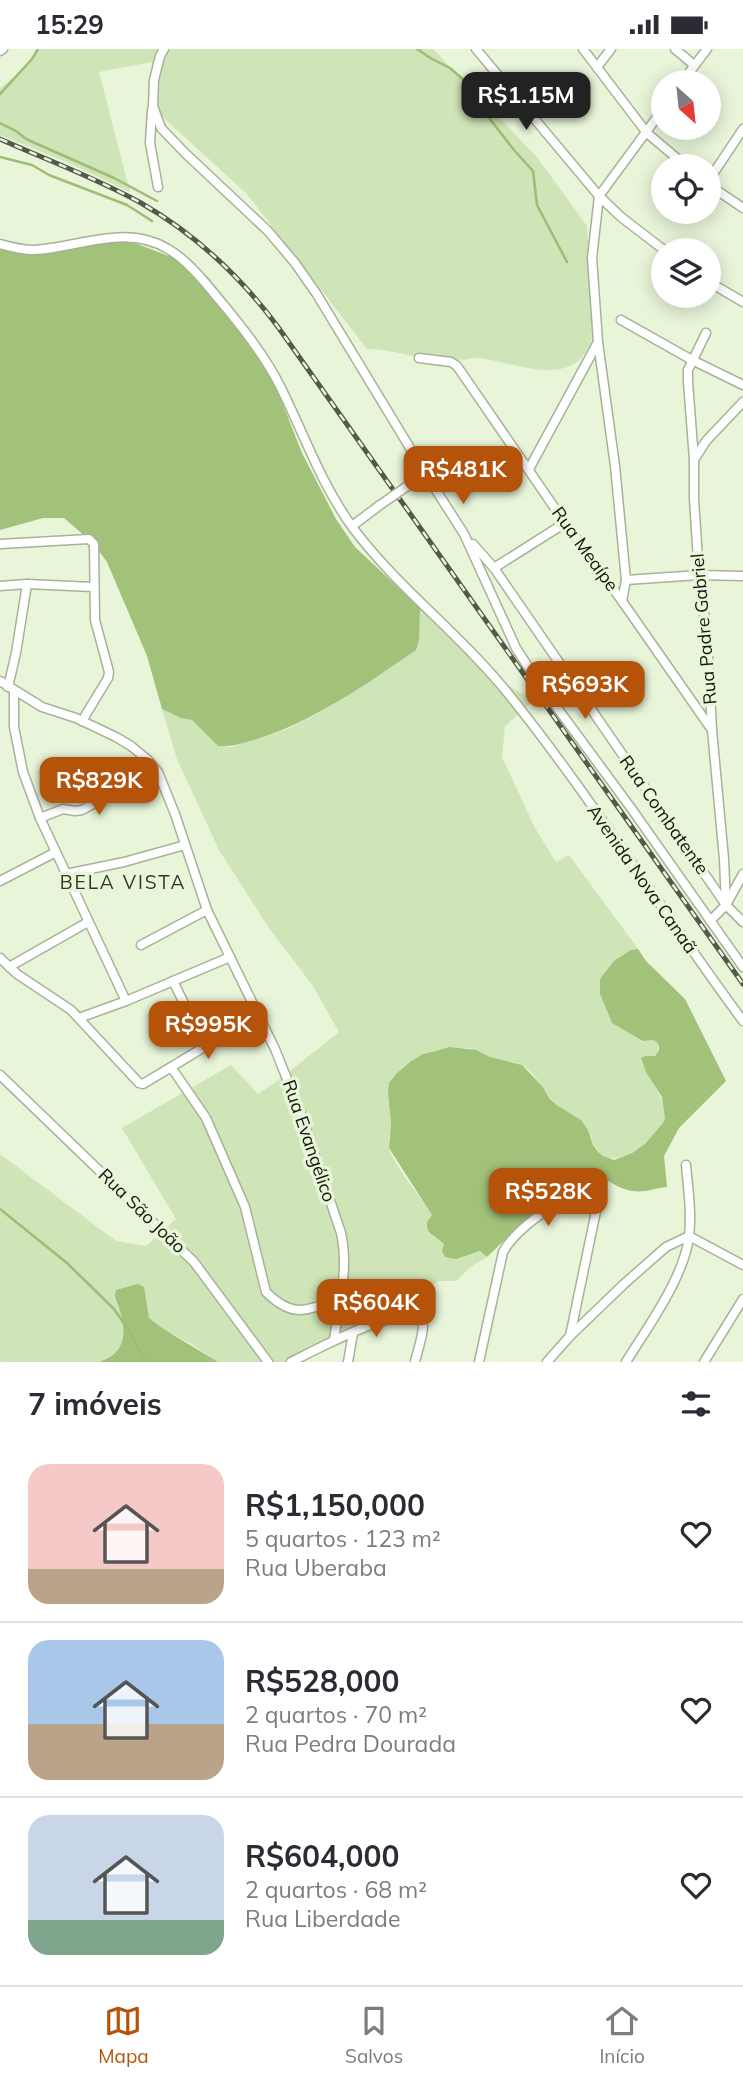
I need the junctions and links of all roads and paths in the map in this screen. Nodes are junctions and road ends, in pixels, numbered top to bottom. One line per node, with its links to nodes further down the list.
1 (164, 49): 10 (street)
2 (476, 49): 18 (street)
3 (583, 49): 8 (street)
4 (611, 49): 8 (street)
5 (675, 49): 7 (street)
6 (707, 49): 7 (street)
7 (694, 65): 9 (street)
8 (597, 67): 13 (street)
9 (690, 70)
10 (153, 106): 16 (street); 33 (street)
11 (651, 127): 13 (street)
12 (743, 129): 15 (street)
13 (647, 133): 14 (street); 18 (street)
14 (672, 154)
15 (721, 164)
16 (158, 187)
17 (721, 192): 19 (street)
18 (599, 196): 20 (street); 26 (street)
19 (743, 208)
20 (651, 240)
21 (0, 244): 35 (street, Avenida Nova Canaã)
22 (721, 289): 23 (street)
23 (743, 302)
24 (621, 320): 28 (street)
25 (706, 334): 28 (street, Rua Padre Gabriel)
26 (598, 342): 32 (street); 41 (street)
27 (419, 358): 32 (street, Rua Meaípe)
28 (692, 360): 29 (street); 31 (street, Rua Padre Gabriel)
29 (743, 385)
30 (743, 402): 31 (street)
31 (694, 460): 39 (street, Rua Padre Gabriel)
32 (529, 469): 34 (street, Rua Meaípe)
33 (427, 477): 35 (street, bridge); 36 (street)
34 (565, 523): 38 (street); 45 (street, Rua Meaípe)
35 (352, 526): 70 (street, Avenida Nova Canaã)
36 (464, 534): 38 (street, Rua Combatente); 58 (street)
37 (0, 544): 44 (street)
38 (494, 568): 56 (street, Rua Combatente)
39 (699, 575): 40 (street); 41 (street); 48 (street, Rua Padre Gabriel)
40 (743, 576)
41 (626, 580): 45 (street)
42 (27, 583): 43 (street); 44 (street); 46 (street)
43 (0, 586)
44 (93, 587): 47 (street)
45 (622, 601): 48 (street, Rua Meaípe)
46 (7, 686): 47 (street, Rua Evangélico); 50 (street)
47 (82, 721): 51 (street, Rua Evangélico)
48 (712, 730): 56 (street, Rua Padre Gabriel)
49 (143, 777): 50 (street)
50 (40, 818): 52 (street)
51 (185, 845): 53 (street); 57 (street, Rua Evangélico)
52 (56, 852): 53 (street); 55 (street)
53 (66, 874): 59 (street)
54 (743, 874): 56 (street)
55 (1, 877)
56 (726, 905): 58 (street); 60 (street, Rua Combatente)
57 (207, 911): 61 (street); 62 (street, Rua Evangélico)
58 (710, 921): 65 (street)
59 (88, 922): 64 (street); 67 (street)
60 (743, 922)
61 (141, 945)
62 (230, 957): 66 (street); 68 (street, Rua Evangélico)
63 (0, 958): 64 (street)
64 (9, 967): 69 (street)
65 (743, 967)
66 (173, 981): 67 (street); 71 (street)
67 (126, 1002): 69 (street)
68 (259, 1014): 71 (street); 77 (street, Rua Evangélico)
69 (79, 1019): 72 (street)
70 (743, 1021)
71 (205, 1047): 72 (street)
72 (171, 1067): 77 (street)
73 (0, 1076): 82 (street, Rua São João)
74 (686, 1165): 75 (street)
75 (690, 1236): 76 (street); 80 (street); 88 (street)
76 (743, 1265)
77 (341, 1297): 81 (street, Rua Evangélico)
78 (743, 1299): 89 (street)
79 (353, 1333): 81 (street); 84 (street); 85 (street)
80 (570, 1336): 86 (street); 87 (street)
81 (334, 1341): 83 (street)
82 (268, 1362)
83 (291, 1362)
84 (348, 1362)
85 (415, 1362)
86 (479, 1362)
87 (547, 1362)
88 (626, 1362)
89 (704, 1362)

